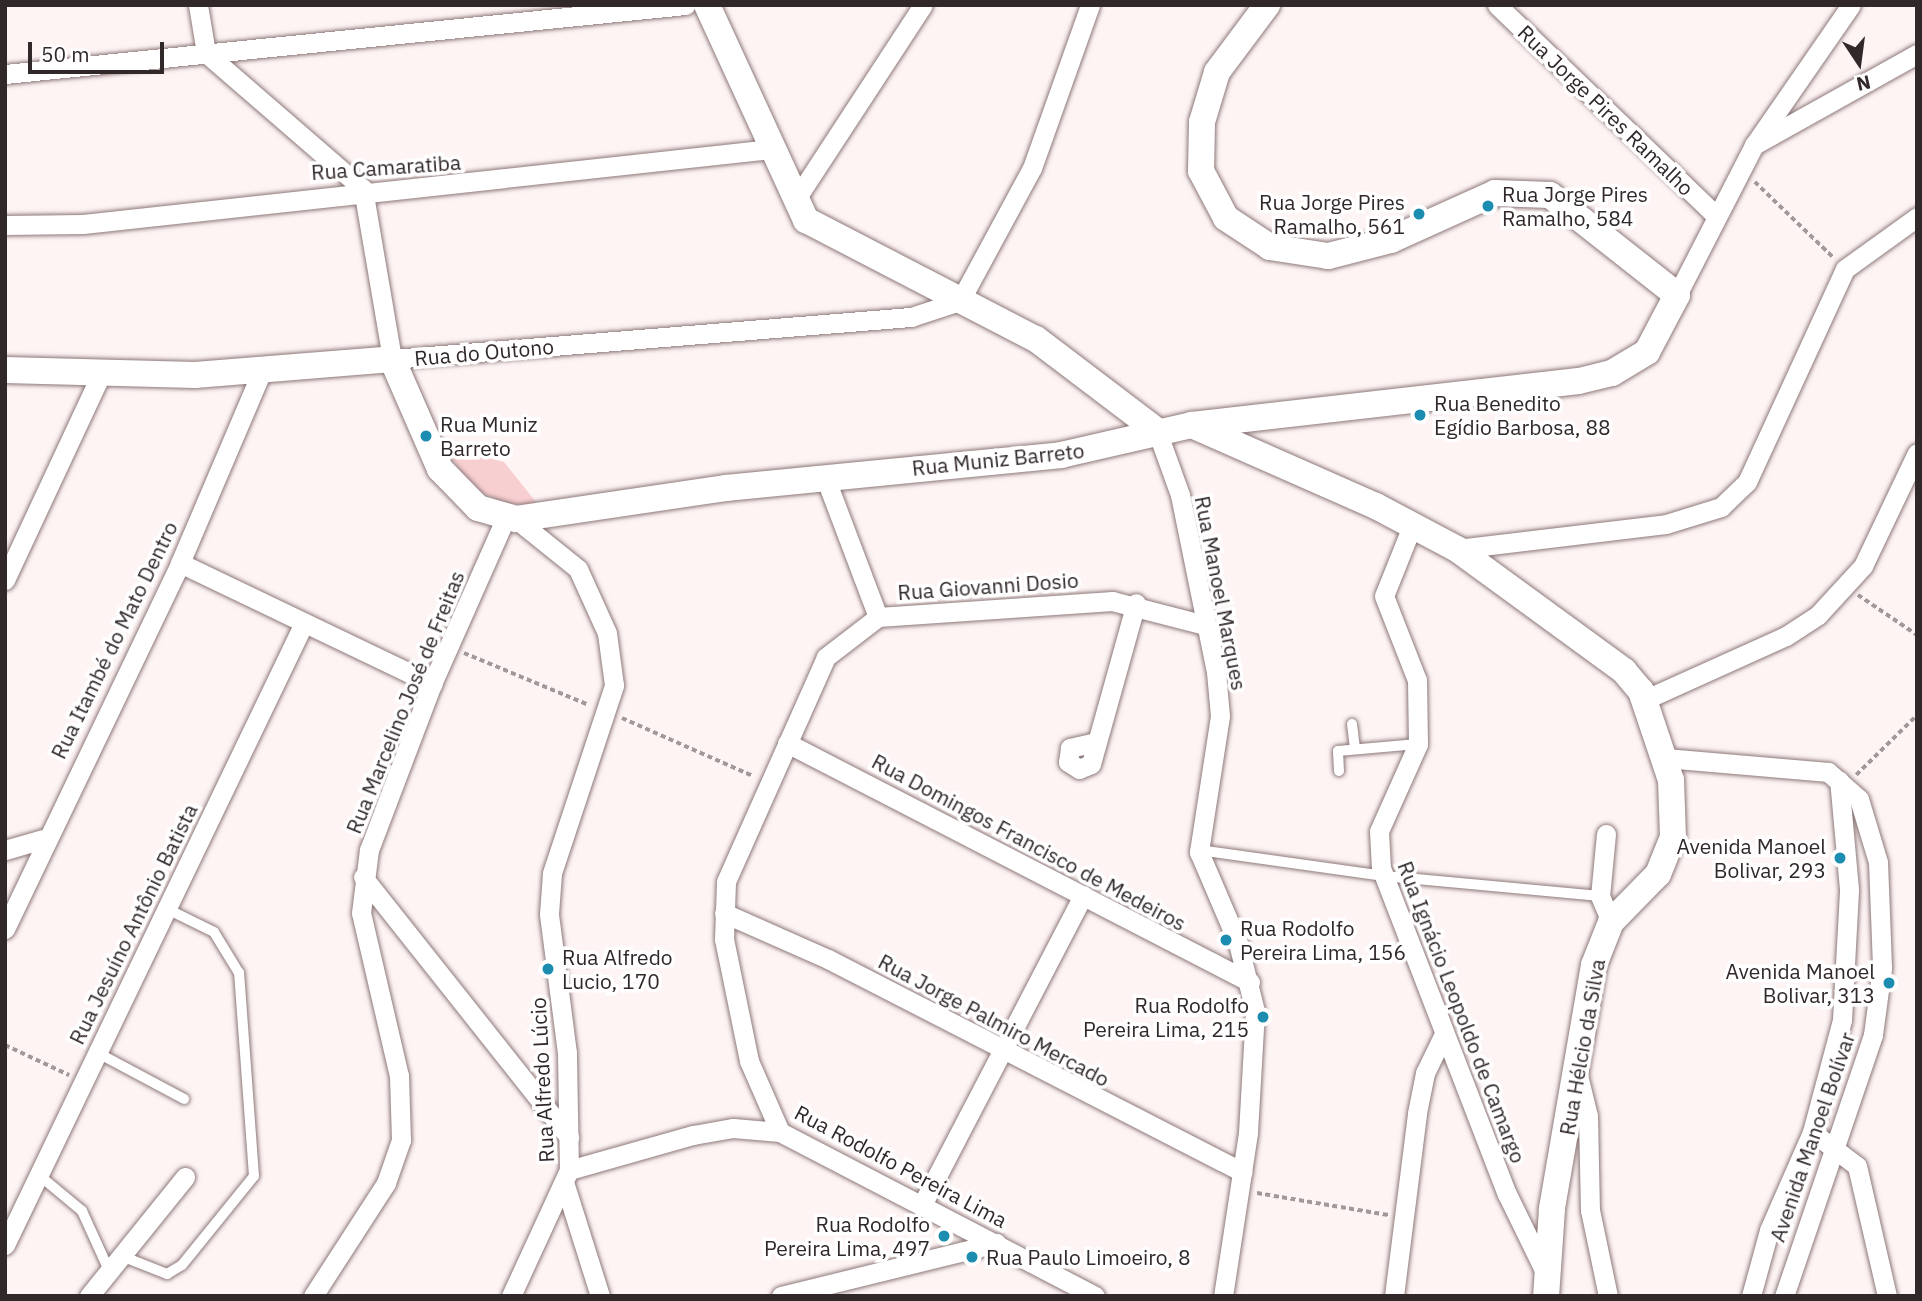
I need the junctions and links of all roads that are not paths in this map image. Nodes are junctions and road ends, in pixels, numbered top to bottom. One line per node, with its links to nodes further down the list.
1 (198, 5): 9 (street)
2 (686, 5): 9 (street)
3 (707, 5): 12 (street)
4 (923, 5): 15 (street)
5 (1090, 5): 20 (street)
6 (1267, 5): 19 (street)
7 (1497, 5): 16 (street, Rua Jorge Pires Ramalho)
8 (1851, 5): 13 (street)
9 (206, 53): 11 (street); 14 (street)
10 (1917, 54): 13 (street)
11 (5, 74)
12 (771, 149): 14 (street, Rua Camaratiba); 15 (street)
13 (1747, 158): 16 (street)
14 (363, 189): 18 (street, Rua Camaratiba); 21 (street)
15 (794, 202): 20 (street)
16 (1715, 215): 19 (street)
17 (1917, 217): 33 (street)
18 (5, 225)
19 (1677, 295): 26 (street, Rua Muniz Barreto)
20 (960, 301): 21 (street, Rua do Outono); 25 (street)
21 (392, 359): 23 (street, Rua do Outono); 31 (street)
22 (5, 370): 24 (street, Rua do Outono)
23 (262, 371): 24 (street, Rua do Outono); 34 (street, Rua Itambé do Mato Dentro)
24 (101, 374): 35 (street)
25 (1097, 384): 27 (street); 28 (street)
26 (1192, 425): 27 (street, Rua Muniz Barreto); 32 (street, Rua Hélcio da Silva)
27 (1157, 431): 28 (street, Rua Muniz Barreto); 39 (street, Rua Manoel Marques)
28 (1125, 441): 30 (street, Rua Muniz Barreto)
29 (1917, 453): 41 (street)
30 (825, 477): 31 (street, Rua Muniz Barreto); 37 (street, Rua Giovanni Dosio)
31 (511, 519): 40 (street, Rua Marcelino José de Freitas); 70 (street, Rua Alfredo Lúcio)
32 (1412, 526): 33 (street, Rua Hélcio da Silva); 45 (street, Rua Ignácio Leopoldo de Camargo)
33 (1457, 549): 41 (street, Rua Hélcio da Silva)
34 (180, 563): 38 (street); 51 (street, Rua Itambé do Mato Dentro)
35 (5, 580)
36 (1136, 603): 37 (street, Rua Giovanni Dosio); 39 (street, Rua Giovanni Dosio); 43 (street)
37 (878, 617): 44 (street, Rua Rodolfo Pereira Lima)
38 (304, 623): 40 (street); 58 (street, Rua Jesuíno Antônio Batista)
39 (1205, 625): 53 (street, Rua Manoel Marques)
40 (432, 684): 55 (street, Rua Marcelino José de Freitas)
41 (1644, 700): 47 (street, Rua Hélcio da Silva)
42 (1352, 724): 46 (lane)
43 (1096, 742)
44 (787, 743): 56 (street, Rua Domingos Francisco de Medeiros); 59 (street, Rua Rodolfo Pereira Lima)
45 (1418, 744): 46 (lane); 54 (street, Rua Ignácio Leopoldo de Camargo)
46 (1355, 747): 48 (lane)
47 (1665, 758): 49 (street); 60 (street, Rua Hélcio da Silva)
48 (1339, 771)
49 (1839, 780): 69 (street, Avenida Manoel Bolívar); 71 (street, Avenida Manoel Bolívar)
50 (1606, 834): 57 (street)
51 (43, 839): 52 (street); 61 (street, Rua Itambé do Mato Dentro)
52 (5, 850)
53 (1199, 850): 54 (lane); 62 (street)
54 (1384, 876): 57 (lane); 63 (street, Rua Ignácio Leopoldo de Camargo)
55 (363, 877): 70 (street); 82 (street, Rua Marcelino José de Freitas)
56 (1083, 895): 62 (street, Rua Domingos Francisco de Medeiros); 65 (street)
57 (1600, 896): 60 (street)
58 (163, 908): 64 (street, Rua Jesuíno Antônio Batista); 79 (lane)
59 (724, 913): 65 (street, Rua Jorge Palmiro Mercado); 68 (street, Rua Rodolfo Pereira Lima)
60 (1611, 922): 66 (street, Rua Hélcio da Silva)
61 (5, 929)
62 (1250, 982): 75 (street)
63 (1443, 1036): 80 (street, Rua Ignácio Leopoldo de Camargo); 88 (street)
64 (96, 1052): 67 (lane); 72 (street, Rua Jesuíno Antônio Batista)
65 (1002, 1053): 75 (street, Rua Jorge Palmiro Mercado); 76 (street)
66 (1576, 1067): 80 (street, Rua Hélcio da Silva); 89 (street)
67 (184, 1099)
68 (780, 1132): 74 (street); 76 (street, Rua Rodolfo Pereira Lima)
69 (1812, 1132): 71 (street); 90 (street, Avenida Manoel Bolívar)
70 (569, 1137): 74 (street, Rua Alfredo Lúcio)
71 (1836, 1145): 91 (street, Avenida Manoel Bolívar); 92 (street)
72 (40, 1176): 78 (street, Rua Jesuíno Antônio Batista); 79 (lane)
73 (185, 1177): 79 (street)
74 (567, 1178): 83 (street, Rua Alfredo Lúcio); 84 (street)
75 (1240, 1181): 87 (street)
76 (923, 1203): 77 (street, Rua Rodolfo Pereira Lima)
77 (997, 1242): 85 (street); 86 (street, Rua Rodolfo Pereira Lima)
78 (5, 1245)
79 (113, 1262): 81 (street)
80 (1546, 1285)
81 (89, 1296)
82 (313, 1296)
83 (511, 1296)
84 (600, 1296)
85 (782, 1296)
86 (1095, 1296)
87 (1223, 1296)
88 (1394, 1296)
89 (1608, 1296)
90 (1751, 1296)
91 (1784, 1296)
92 (1887, 1296)

